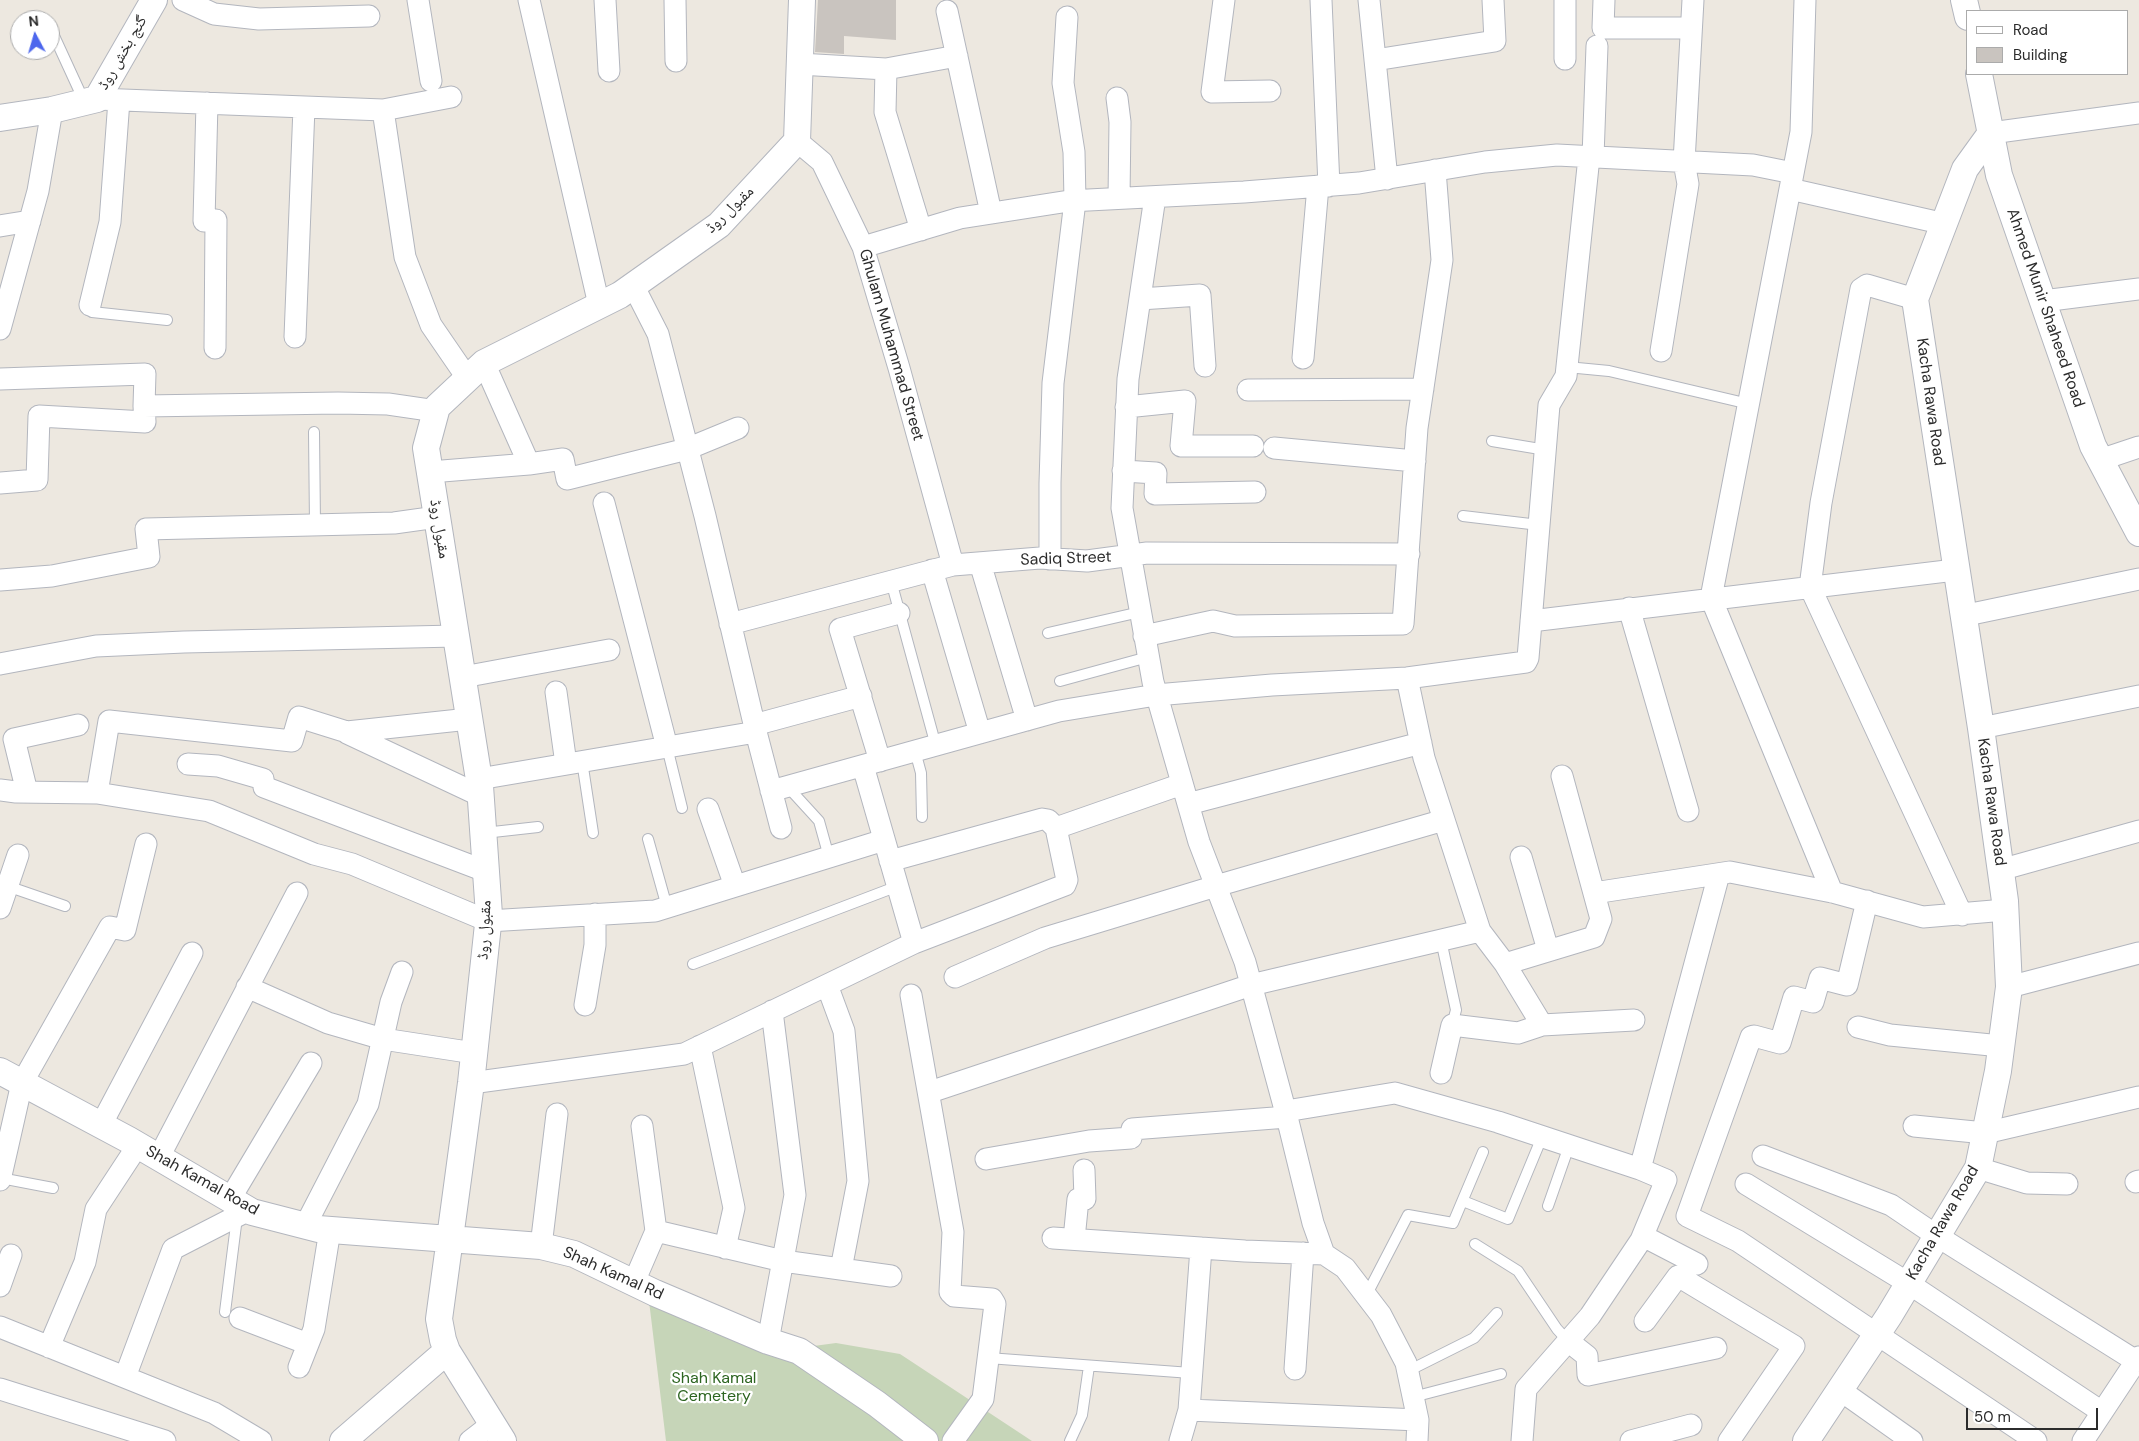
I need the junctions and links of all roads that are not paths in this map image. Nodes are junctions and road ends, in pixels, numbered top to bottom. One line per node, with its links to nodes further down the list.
1 (154, 0): 34 (street, گنج بخش روڈ)
2 (183, 0): 17 (street)
3 (418, 0): 30 (street)
4 (529, 0): 64 (street)
5 (605, 0): 28 (street)
6 (675, 0): 25 (street)
7 (802, 0): 26 (street)
8 (1224, 0): 31 (street)
9 (1321, 0): 48 (street)
10 (1369, 0): 24 (street)
11 (1493, 0): 24 (street)
12 (1565, 0): 23 (street)
13 (1604, 0): 19 (street)
14 (1693, 0): 19 (street)
15 (1805, 0): 47 (street)
16 (947, 11): 22 (street)
17 (370, 16)
18 (1068, 17): 51 (street)
19 (1692, 28): 44 (street)
20 (60, 42): 34 (lane)
21 (1597, 46): 43 (street)
22 (957, 56): 27 (street); 52 (street)
23 (1565, 59)
24 (1375, 60): 46 (street)
25 (676, 61)
26 (799, 64): 27 (street); 42 (street)
27 (886, 69): 56 (street)
28 (609, 70)
29 (1979, 75): 41 (street, Ahmed Munir Shaheed Road)
30 (432, 81)
31 (1270, 91)
32 (450, 97): 38 (street)
33 (1117, 98): 50 (street)
34 (100, 100): 35 (street); 37 (street, گنج بخش روڈ); 63 (street)
35 (207, 103): 36 (street); 68 (street)
36 (304, 107): 38 (street); 67 (street)
37 (52, 110): 40 (street, گنج بخش روڈ); 53 (street)
38 (383, 110): 73 (street)
39 (2139, 113): 41 (street)
40 (0, 118)
41 (1991, 134): 54 (street); 62 (street, Ahmed Munir Shaheed Road)
42 (797, 141): 57 (street, Ghulam Muhammad Street); 58 (street, مقبول روڈ)
43 (1591, 157): 44 (street); 45 (street); 72 (street)
44 (1684, 162): 47 (street); 69 (street)
45 (1435, 170): 46 (street); 75 (street)
46 (1387, 179): 48 (street)
47 (1792, 181): 54 (street); 77 (street)
48 (1323, 186): 49 (street); 70 (street)
49 (1155, 197): 50 (street); 60 (street)
50 (1120, 198): 51 (street)
51 (1075, 201): 52 (street); 102 (street)
52 (991, 213): 56 (street)
53 (30, 222): 55 (street); 66 (street)
54 (1945, 224): 61 (street)
55 (0, 226)
56 (921, 230): 57 (street)
57 (863, 247): 104 (street, Ghulam Muhammad Street)
58 (633, 285): 64 (street, مقبول روڈ); 85 (street)
59 (2139, 289): 62 (street)
60 (1140, 299): 71 (street); 79 (street)
61 (1915, 299): 106 (street, Kacha Rawa Road); 110 (street)
62 (2043, 301): 87 (street, Ahmed Munir Shaheed Road)
63 (90, 305): 65 (lane)
64 (599, 305): 73 (street, مقبول روڈ)
65 (167, 320)
66 (0, 329)
67 (295, 337)
68 (215, 348)
69 (1661, 351)
70 (1303, 358)
71 (1205, 366)
72 (1567, 367): 77 (lane); 86 (street)
73 (476, 371): 80 (street, مقبول روڈ); 89 (street)
74 (0, 379): 78 (street)
75 (1423, 389): 76 (street); 88 (street)
76 (1248, 390)
77 (1749, 404): 111 (street)
78 (144, 406): 80 (street); 92 (street)
79 (1126, 407): 88 (street); 90 (street)
80 (436, 411): 91 (street, مقبول روڈ)
81 (738, 428): 85 (street)
82 (314, 432): 97 (lane)
83 (1492, 441): 86 (lane)
84 (2139, 447): 87 (street)
85 (687, 448): 89 (street); 117 (street)
86 (1546, 450): 98 (street)
87 (2100, 460): 99 (street, Ahmed Munir Shaheed Road)
88 (1415, 461): 100 (street)
89 (529, 464): 91 (street)
90 (1123, 471): 93 (street); 101 (street)
91 (430, 472): 96 (street, مقبول روڈ)
92 (0, 483)
93 (1255, 492)
94 (604, 503): 140 (street)
95 (1463, 516): 98 (lane)
96 (437, 517): 97 (street); 119 (street, مقبول روڈ)
97 (316, 525): 108 (street)
98 (1539, 525): 116 (street)
99 (2139, 533)
100 (1408, 554): 101 (street, Sadiq Street); 120 (street)
101 (1130, 556): 102 (street, Sadiq Street); 113 (street)
102 (1050, 559): 103 (street, Sadiq Street)
103 (980, 563): 104 (street, Sadiq Street); 132 (street)
104 (953, 565): 105 (street, Sadiq Street)
105 (932, 570): 109 (street, Sadiq Street); 137 (street)
106 (1955, 570): 110 (street); 115 (street, Kacha Rawa Road)
107 (2139, 579): 115 (street)
108 (0, 580)
109 (890, 581): 114 (lane); 117 (street, Sadiq Street)
110 (1810, 587): 111 (street); 186 (street)
111 (1711, 598): 112 (street); 177 (street)
112 (1630, 608): 116 (street); 154 (street)
113 (1140, 612): 118 (lane); 120 (street)
114 (899, 613): 129 (street); 139 (lane)
115 (1962, 616): 135 (street, Kacha Rawa Road)
116 (1531, 621): 125 (street)
117 (730, 624): 134 (street)
118 (1048, 633)
119 (456, 636): 123 (street); 124 (street, مقبول روڈ)
120 (1144, 636): 122 (street)
121 (609, 650): 124 (street)
122 (1148, 657): 126 (lane); 128 (street)
123 (0, 664)
124 (462, 677): 131 (street, مقبول روڈ)
125 (1407, 678): 128 (street); 138 (street)
126 (1060, 681)
127 (556, 692): 142 (street)
128 (1156, 694): 132 (street); 151 (street)
129 (861, 696): 134 (street); 143 (street)
130 (2139, 696): 135 (street)
131 (469, 719): 136 (street); 146 (street, مقبول روڈ)
132 (1027, 720): 137 (street)
133 (78, 725): 149 (street)
134 (755, 728): 140 (street); 147 (street)
135 (1981, 728): 170 (street, Kacha Rawa Road)
136 (347, 732): 146 (street); 150 (street)
137 (980, 733): 139 (street)
138 (1421, 743): 151 (street); 156 (street)
139 (936, 746): 141 (street)
140 (667, 747): 142 (street); 152 (lane)
141 (915, 751): 143 (street); 155 (lane)
142 (574, 763): 146 (street); 162 (lane)
143 (872, 763): 147 (street); 164 (street)
144 (188, 764): 171 (street)
145 (1562, 776): 179 (street)
146 (480, 788): 161 (street, مقبول روڈ)
147 (779, 788): 158 (street); 167 (lane)
148 (0, 790): 149 (street)
149 (27, 792): 150 (street)
150 (98, 792): 187 (street)
151 (1185, 794): 159 (street); 176 (street)
152 (682, 808)
153 (708, 809): 174 (street)
154 (1688, 811)
155 (922, 817)
156 (1444, 820): 176 (street); 188 (street)
157 (538, 827): 161 (lane)
158 (781, 828)
159 (1056, 828): 169 (street); 190 (street)
160 (2139, 832): 170 (street)
161 (483, 833): 171 (street, مقبول روڈ)
162 (593, 833)
163 (648, 839): 182 (lane)
164 (884, 840): 167 (street); 169 (street)
165 (146, 844): 215 (street)
166 (18, 855): 173 (street)
167 (829, 857): 174 (street)
168 (1521, 857): 191 (street)
169 (890, 861): 175 (street)
170 (2000, 870): 184 (street, Kacha Rawa Road)
171 (485, 871): 187 (street, مقبول روڈ)
172 (1719, 874): 177 (street); 179 (street); 232 (street)
173 (7, 886): 181 (lane); 183 (street)
174 (735, 886): 182 (street)
175 (898, 886): 190 (street); 194 (lane)
176 (1216, 886): 197 (street); 199 (street)
177 (1832, 892): 180 (street)
178 (297, 893): 200 (street)
179 (1594, 893): 191 (street)
180 (1867, 901): 186 (street); 268 (street)
181 (65, 906)
182 (666, 907): 185 (street)
183 (0, 908)
184 (2005, 910): 186 (street); 201 (street, Kacha Rawa Road)
185 (595, 914): 187 (street); 203 (street)
186 (1962, 915)
187 (488, 921): 212 (street, مقبول روڈ)
188 (1480, 931): 189 (street); 195 (street)
189 (1441, 940): 199 (street); 206 (lane)
190 (914, 943): 198 (street)
191 (1548, 950): 195 (street)
192 (192, 953): 221 (street)
193 (2139, 953): 201 (street)
194 (693, 964)
195 (1505, 964): 207 (street)
196 (402, 972): 209 (street)
197 (955, 977)
198 (826, 985): 204 (street); 258 (street)
199 (1251, 985): 217 (street); 220 (street)
200 (248, 987): 209 (street); 227 (street)
201 (2009, 987): 211 (street, Kacha Rawa Road)
202 (911, 995): 217 (street)
203 (585, 1005)
204 (772, 1011): 210 (street); 256 (street)
205 (1634, 1020): 207 (street)
206 (1452, 1025): 207 (street); 214 (street)
207 (1542, 1025)
208 (1858, 1027): 211 (street)
209 (383, 1039): 212 (street); 241 (street)
210 (700, 1046): 216 (street); 251 (street)
211 (2001, 1046): 224 (street, Kacha Rawa Road)
212 (474, 1053): 216 (street, مقبول روڈ)
213 (310, 1063): 240 (street)
214 (1441, 1073)
215 (11, 1077): 221 (street, Shah Kamal Road); 234 (street)
216 (471, 1083): 248 (street, مقبول روڈ)
217 (930, 1092): 275 (street)
218 (2139, 1097): 224 (street)
219 (558, 1114): 250 (street)
220 (1286, 1114): 225 (street); 230 (street); 254 (street)
221 (101, 1125): 227 (street, Shah Kamal Road)
222 (642, 1126): 243 (street)
223 (1914, 1126): 224 (street)
224 (1985, 1133): 231 (street, Kacha Rawa Road)
225 (1542, 1137): 226 (street); 238 (lane)
226 (1569, 1146): 232 (street); 239 (lane)
227 (148, 1151): 240 (street, Shah Kamal Road); 272 (street)
228 (1483, 1152): 238 (lane)
229 (1763, 1156): 245 (street)
230 (986, 1159)
231 (1978, 1168): 236 (street); 245 (street, Kacha Rawa Road)
232 (1640, 1169): 244 (street)
233 (1084, 1170): 247 (street)
234 (0, 1179): 237 (lane)
235 (1746, 1184): 261 (street)
236 (2067, 1184)
237 (53, 1188)
238 (1463, 1201): 263 (lane)
239 (1548, 1206)
240 (239, 1209): 241 (street, Shah Kamal Road); 265 (lane); 283 (street)
241 (305, 1226): 242 (street, Shah Kamal Road)
242 (330, 1230): 248 (street, Shah Kamal Road); 271 (street)
243 (656, 1231): 251 (street); 260 (street)
244 (1643, 1236): 257 (street); 270 (street)
245 (1937, 1236): 261 (street, Kacha Rawa Road); 276 (street)
246 (1053, 1238): 247 (street)
247 (1074, 1239): 252 (street)
248 (451, 1240): 250 (street, Shah Kamal Rd); 274 (street)
249 (1475, 1244): 270 (lane)
250 (541, 1246): 260 (street, Shah Kamal Rd)
251 (725, 1248): 256 (street)
252 (1201, 1248): 253 (street); 281 (street)
253 (1303, 1253): 254 (street); 279 (street)
254 (1324, 1254): 263 (street)
255 (11, 1255): 262 (street)
256 (783, 1261): 258 (street); 269 (street)
257 (1697, 1264)
258 (841, 1269): 259 (street)
259 (891, 1276)
260 (634, 1282): 269 (street, Shah Kamal Rd)
261 (1908, 1283): 268 (street, Kacha Rawa Road); 288 (street)
262 (0, 1286)
263 (1366, 1296): 280 (street)
264 (1497, 1313): 280 (lane)
265 (233, 1315): 271 (street)
266 (1646, 1321): 303 (street)
267 (0, 1327): 272 (street)
268 (1876, 1334): 285 (street, Kacha Rawa Road); 306 (street)
269 (768, 1341): 296 (street, Shah Kamal Rd)
270 (1568, 1341): 273 (street); 301 (street)
271 (308, 1344): 278 (street)
272 (49, 1347): 283 (street)
273 (1716, 1348)
274 (447, 1351): 291 (street); 294 (street)
275 (988, 1358): 277 (lane); 297 (street)
276 (2137, 1359): 288 (street)
277 (1089, 1366): 281 (lane); 298 (lane)
278 (300, 1367)
279 (1295, 1369)
280 (1408, 1371): 286 (street)
281 (1191, 1373): 287 (street)
282 (1501, 1374): 286 (lane)
283 (124, 1377): 293 (street)
284 (0, 1388): 292 (street)
285 (1840, 1390): 304 (street, Kacha Rawa Road); 305 (street)
286 (1413, 1397): 289 (street)
287 (1189, 1410): 289 (street); 299 (street)
288 (2102, 1412): 307 (street)
289 (1418, 1420): 300 (street)
290 (1691, 1425): 302 (street)
291 (498, 1432): 295 (street)
292 (165, 1441)
293 (261, 1441)
294 (343, 1441)
295 (470, 1441)
296 (925, 1441)
297 (953, 1441)
298 (1070, 1441)
299 (1180, 1441)
300 (1417, 1441)
301 (1522, 1441)
302 (1632, 1441)
303 (1729, 1441)
304 (1806, 1441)
305 (1912, 1441)
306 (2036, 1441)
307 (2082, 1441)

